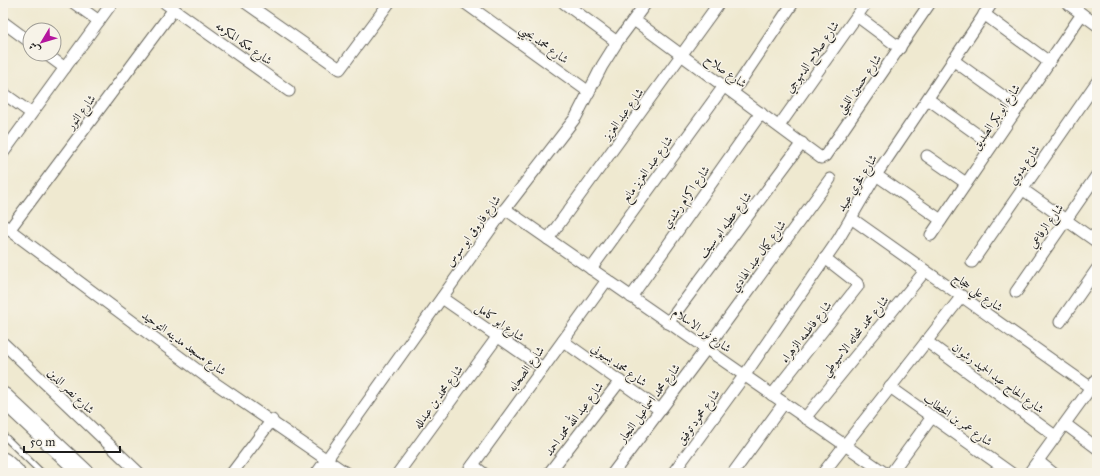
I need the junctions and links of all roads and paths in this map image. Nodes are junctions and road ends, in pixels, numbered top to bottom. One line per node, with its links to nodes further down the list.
1 (74, 3): 19 (street)
2 (112, 3): 19 (street)
3 (246, 3): 4 (street)
4 (389, 3)
5 (465, 3): 33 (street, شارع محمد يحيي)
6 (564, 3): 23 (street)
7 (646, 3): 18 (street, شارع فاروق ابو سوس)
8 (719, 3): 25 (street, شارع عبد العزيز)
9 (793, 3): 31 (street, شارع عبد العزيز مانع)
10 (866, 3): 17 (street, شارع صلاح الدمهوجي)
11 (930, 3): 24 (street, شارع حسين الليثي)
12 (992, 3): 15 (street, شارع فخري عبيد)
13 (1067, 3): 16 (street)
14 (169, 6): 32 (street, شارع مكه المكرمه); 53 (street, شارع النور)
15 (984, 14): 26 (street, شارع فخري عبيد); 28 (street)
16 (1082, 14): 21 (street); 28 (street, شارع ابو بكر الصديق)
17 (857, 16): 24 (street); 39 (street, شارع صلاح الدمهوجي)
18 (634, 20): 23 (street, شارع فاروق ابو سوس); 25 (street, شارع صلاح)
19 (99, 21): 29 (street)
20 (3, 22): 22 (street)
21 (1097, 24)
22 (22, 36)
23 (617, 42): 33 (street, شارع فاروق ابو سوس)
24 (900, 48): 40 (street, شارع حسين الليثي)
25 (682, 55): 31 (street, شارع صلاح); 55 (street, شارع عبد العزيز)
26 (954, 60): 35 (street, شارع فخري عبيد); 36 (street)
27 (57, 62): 29 (street)
28 (1049, 62): 36 (street, شارع ابو بكر الصديق)
29 (65, 68): 37 (street)
30 (1097, 82): 48 (street, شارع بدوي)
31 (728, 89): 38 (street, شارع صلاح); 59 (street, شارع عبد العزيز مانع)
32 (289, 91)
33 (589, 92): 49 (street, شارع فاروق ابو سوس)
34 (3, 93): 37 (street)
35 (928, 99): 41 (street); 44 (street, شارع فخري عبيد)
36 (1018, 108): 41 (street, شارع ابو بكر الصديق)
37 (31, 113): 42 (street)
38 (761, 113): 39 (street, شارع صلاح); 65 (street, شارع اكرام رشدي)
39 (779, 126): 40 (street, شارع صلاح)
40 (802, 143): 67 (street, شارع عطيه ابو سيف)
41 (992, 146): 47 (street, شارع ابو بكر الصديق)
42 (3, 153)
43 (927, 156): 47 (street)
44 (876, 175): 50 (street, شارع فخري عبيد); 51 (street)
45 (1097, 175): 52 (street, شارع الرفاعي)
46 (830, 179): 73 (street, شارع كمال عبد الهادي)
47 (966, 183): 51 (street, شارع ابو بكر الصديق)
48 (1022, 189): 52 (street); 58 (street, شارع بدوي)
49 (505, 209): 55 (street, شارع نور الاسلام); 66 (street, شارع فاروق ابو سوس)
50 (851, 218): 57 (street, شارع فخري عبيد); 61 (street, شارع علي حجاج)
51 (941, 220): 54 (street, شارع ابو بكر الصديق)
52 (1066, 220): 56 (street); 63 (street, شارع الرفاعي)
53 (6, 227): 85 (street, شارع مسجد مدينه التوحيد)
54 (931, 235)
55 (548, 239): 59 (street, شارع نور الاسلام)
56 (1097, 242)
57 (825, 258): 75 (street, شارع فخري عبيد); 79 (street, شارع فاطمه الزهراء)
58 (972, 262)
59 (591, 269): 62 (street, شارع نور الاسلام)
60 (1097, 269): 68 (street)
61 (925, 271): 64 (street, شارع علي حجاج); 83 (street, شارع محمد شحاته الاسيوطي)
62 (607, 280): 65 (street, شارع نور الاسلام); 70 (street, شارع الصحابه)
63 (1016, 292)
64 (962, 296): 71 (street); 77 (street, شارع علي حجاج)
65 (631, 297): 67 (street, شارع نور الاسلام)
66 (442, 298): 69 (street, شارع ابو كامل); 91 (street, شارع فاروق ابو سوس)
67 (668, 322): 73 (street, شارع نور الاسلام)
68 (1060, 322)
69 (498, 336): 74 (street, شارع ابو كامل); 102 (street, شارع محمد بن عبدلله)
70 (563, 341): 74 (street, شارع الصحابه); 76 (street, شارع محمد بسيوني)
71 (926, 341): 78 (street); 88 (street, شارع الحاج عبد الحميد رشوان)
72 (3, 343): 98 (street, شارع نصر الدين)
73 (706, 349): 75 (street, شارع نور الاسلام); 82 (street, شارع محمد اسماعيل النجار)
74 (543, 368): 94 (street, شارع الصحابه)
75 (744, 376): 79 (street, شارع نور الاسلام); 106 (street, شارع محمود توفيق)
76 (620, 381): 82 (street, شارع محمد بسيوني); 104 (street, شارع عبد الله محمد احمد)
77 (1095, 386): 86 (street)
78 (890, 387): 84 (street, شارع عمر بن الخطاب); 89 (street)
79 (772, 395): 81 (street, شارع نور الاسلام)
80 (3, 398): 97 (highway)
81 (784, 403): 83 (street, شارع نور الاسلام); 107 (street)
82 (660, 410): 105 (street, شارع محمد اسماعيل النجار)
83 (805, 418): 89 (street, شارع نور الاسلام)
84 (932, 418): 110 (street); 111 (street, شارع عمر بن الخطاب)
85 (272, 420): 91 (street, شارع مسجد مدينه التوحيد); 99 (street)
86 (1065, 424): 88 (street); 90 (street)
87 (3, 436): 96 (lane)
88 (1056, 436): 92 (street)
89 (844, 445): 108 (street); 109 (street, شارع نور الاسلام)
90 (1097, 448)
91 (327, 459): 100 (street, شارع فاروق ابو سوس); 101 (street, شارع مسجد مدينه التوحيد)
92 (1038, 461): 112 (street); 113 (street)
93 (3, 462): 95 (highway)
94 (470, 469): 103 (street)
95 (15, 473)
96 (42, 473)
97 (84, 473)
98 (139, 473)
99 (232, 473)
100 (318, 473)
101 (346, 473)
102 (398, 473)
103 (483, 473)
104 (549, 473)
105 (613, 473)
106 (673, 473)
107 (733, 473)
108 (823, 473)
109 (885, 473)
110 (891, 473)
111 (1011, 473)
112 (1029, 473)
113 (1053, 473)

